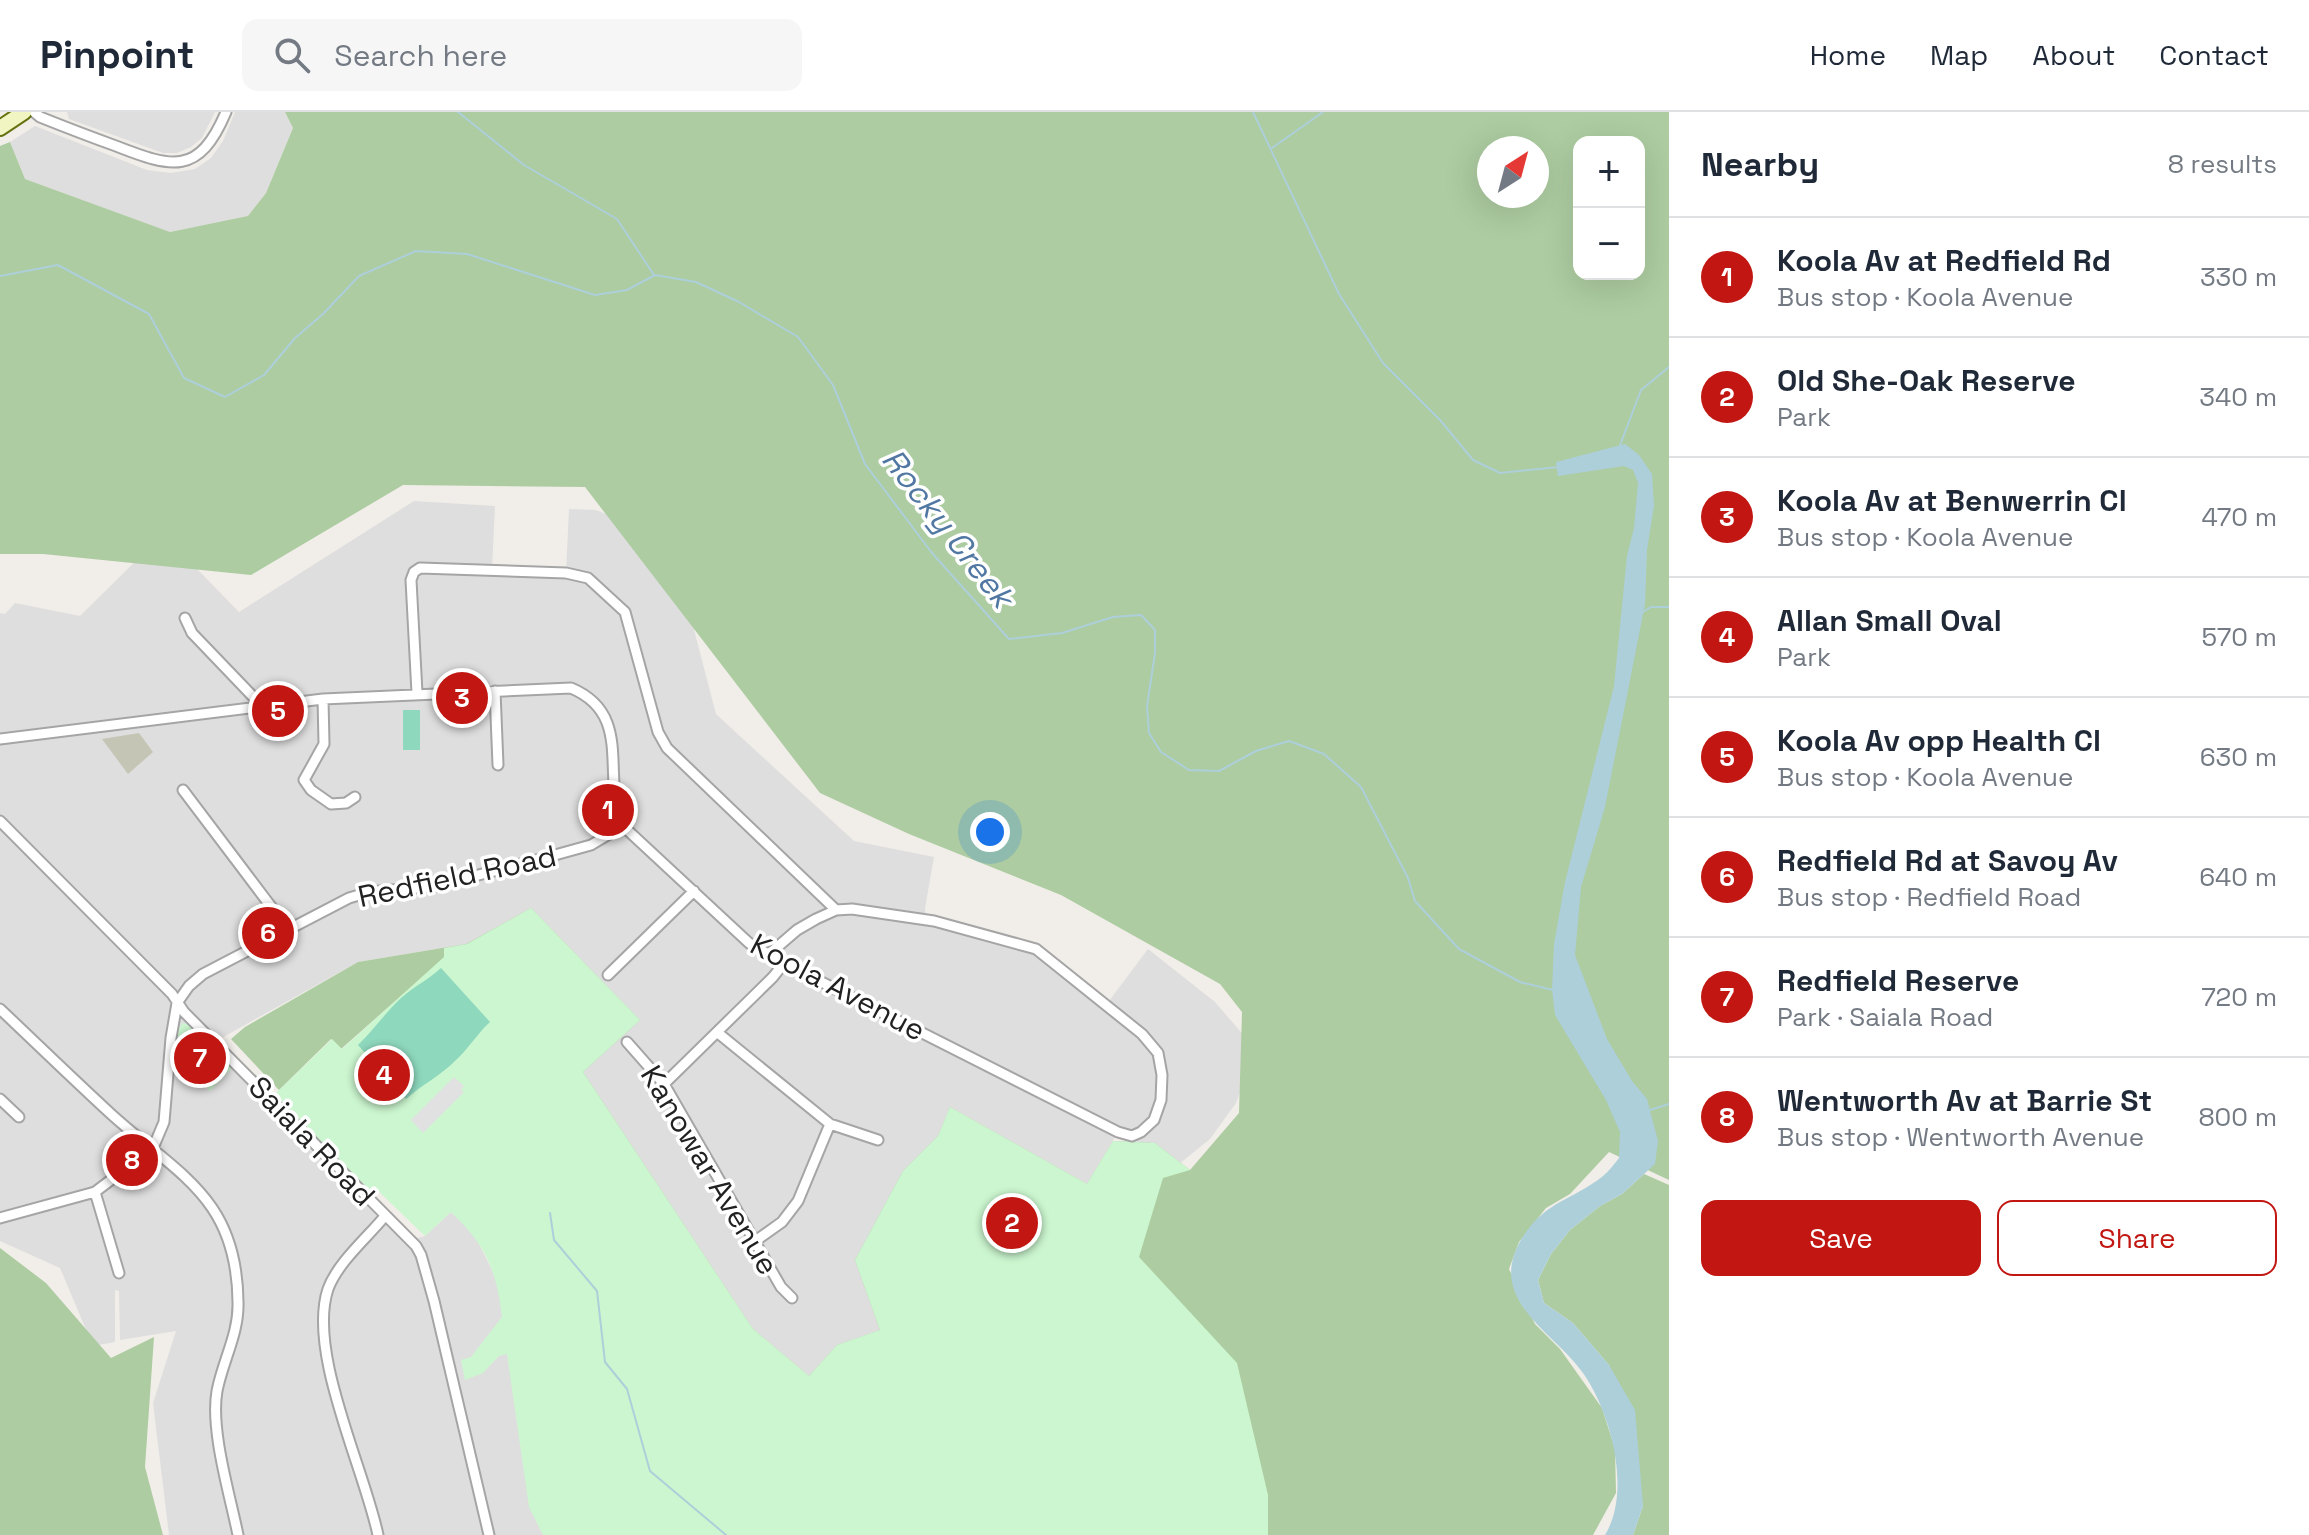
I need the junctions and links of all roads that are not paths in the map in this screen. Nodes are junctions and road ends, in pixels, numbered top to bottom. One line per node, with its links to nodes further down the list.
1 (24, 112): 4 (main road)
2 (34, 112): 3 (street)
3 (226, 112)
4 (0, 128)
5 (185, 618): 9 (street)
6 (495, 691): 7 (street); 11 (street); 15 (street)
7 (417, 693): 8 (street); 17 (street)
8 (323, 699): 9 (street); 13 (street)
9 (262, 706): 10 (street)
10 (0, 739)
11 (498, 765)
12 (183, 790): 18 (street)
13 (355, 797)
14 (0, 821): 22 (street, Saiala Road)
15 (623, 826): 16 (street, Koola Avenue); 18 (street, Redfield Road)
16 (694, 891): 19 (street, Koola Avenue); 21 (street)
17 (836, 910): 19 (street); 20 (street, Koola Avenue)
18 (288, 929): 22 (street, Redfield Road)
19 (768, 955): 20 (street, Koola Avenue)
20 (784, 963): 24 (street)
21 (608, 975)
22 (177, 1003): 31 (street); 33 (street, Saiala Road)
23 (0, 1009): 31 (street)
24 (718, 1033): 26 (street); 29 (street)
25 (627, 1042): 26 (street, Kanowar Avenue)
26 (664, 1084): 35 (street, Kanowar Avenue)
27 (0, 1099): 28 (street)
28 (19, 1117)
29 (830, 1124): 30 (street); 35 (street)
30 (878, 1140)
31 (153, 1148): 32 (street); 38 (street)
32 (95, 1192): 34 (street); 36 (street)
33 (385, 1216): 39 (street); 40 (street, Saiala Road)
34 (0, 1218)
35 (754, 1242): 37 (street, Kanowar Avenue)
36 (119, 1273)
37 (792, 1298)
38 (238, 1535)
39 (378, 1535)
40 (489, 1535)

